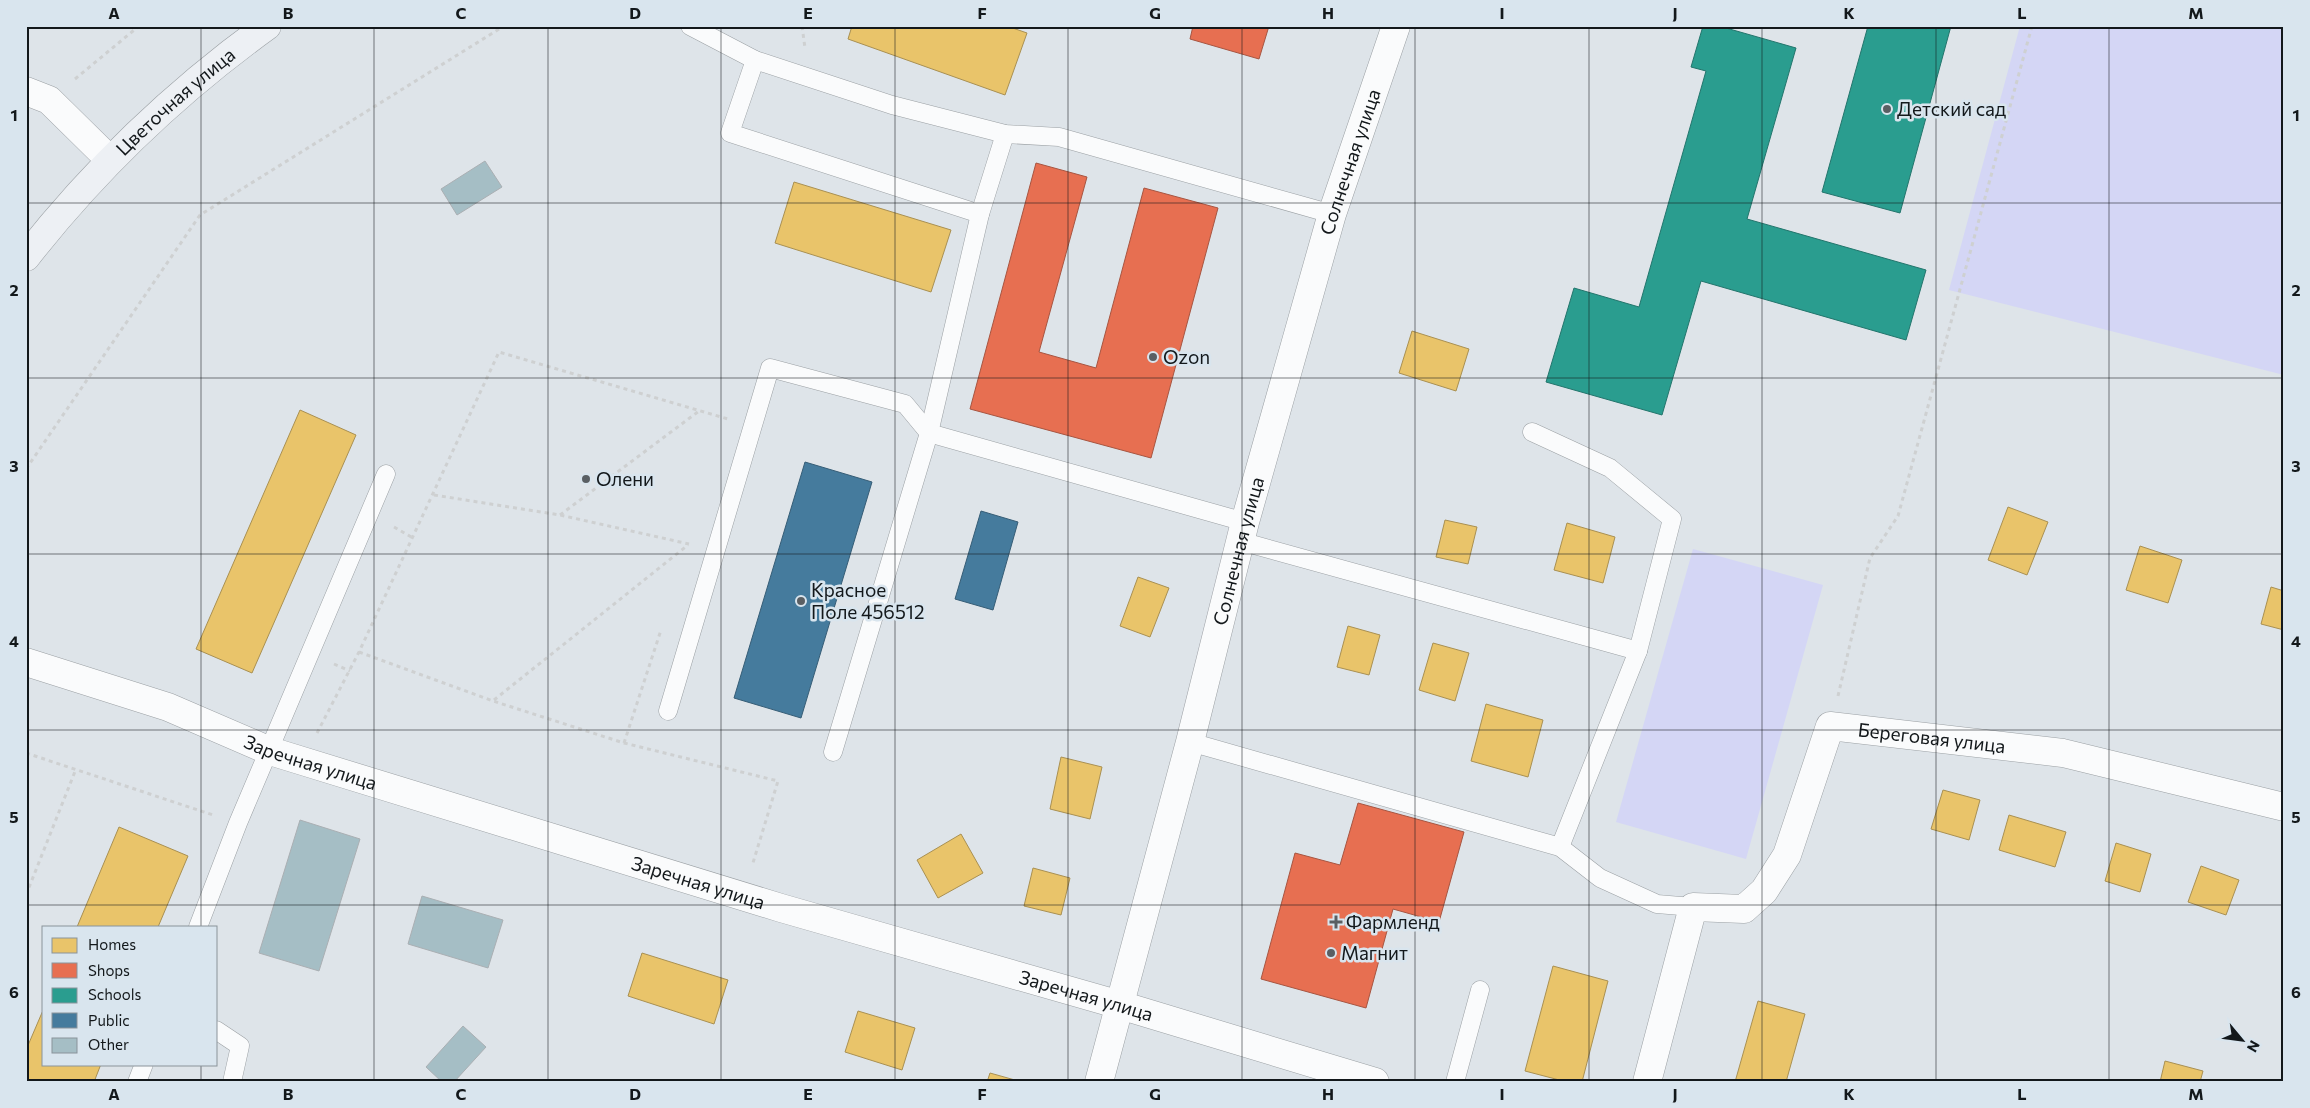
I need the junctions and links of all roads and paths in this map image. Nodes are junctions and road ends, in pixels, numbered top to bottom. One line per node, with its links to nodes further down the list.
1 (139, 26): 8 (path)
2 (267, 26): 10 (main road, Цветочная улица)
3 (504, 26): 18 (path)
4 (690, 26): 7 (lane)
5 (1396, 26): 12 (street, Солнечная улица)
6 (2032, 26): 32 (path)
7 (755, 60): 9 (lane); 11 (lane)
8 (38, 96): 10 (street, Цветочная улица)
9 (1005, 134): 11 (lane); 12 (lane)
10 (110, 160): 13 (main road, Цветочная улица)
11 (980, 214): 17 (lane)
12 (1332, 214): 22 (street, Солнечная улица)
13 (26, 257)
14 (700, 411): 15 (path); 20 (path); 21 (path)
15 (727, 429)
16 (1532, 432): 27 (lane)
17 (929, 433): 22 (lane); 31 (lane); 37 (lane)
18 (26, 469)
19 (386, 474): 36 (lane)
20 (434, 495): 21 (path); 28 (path)
21 (560, 516): 24 (path)
22 (1242, 531): 27 (lane); 34 (street, Солнечная улица)
23 (692, 535): 24 (path)
24 (689, 544): 25 (path); 30 (path)
25 (686, 554)
26 (661, 629): 35 (path)
27 (1638, 651): 42 (lane)
28 (359, 652): 30 (path); 33 (path)
29 (26, 662): 36 (street, Заречная улица)
30 (493, 701): 35 (path)
31 (668, 711)
32 (1830, 726): 40 (street, Береговая улица); 45 (street)
33 (324, 739)
34 (1190, 742): 42 (lane); 48 (street, Солнечная улица)
35 (624, 743): 43 (path)
36 (270, 751): 41 (lane); 48 (street, Заречная улица)
37 (833, 752)
38 (26, 753): 39 (path)
39 (76, 769): 41 (path); 44 (path)
40 (2284, 807)
41 (238, 823): 46 (lane)
42 (1560, 847): 45 (lane)
43 (751, 870)
44 (26, 895)
45 (1693, 908): 56 (street)
46 (198, 926)
47 (1480, 990): 55 (lane)
48 (1120, 1005): 53 (street, Солнечная улица); 54 (street, Заречная улица)
49 (218, 1031): 52 (lane)
50 (143, 1066): 51 (lane)
51 (138, 1082)
52 (232, 1082)
53 (1099, 1082)
54 (1375, 1082)
55 (1455, 1082)
56 (1647, 1082)

